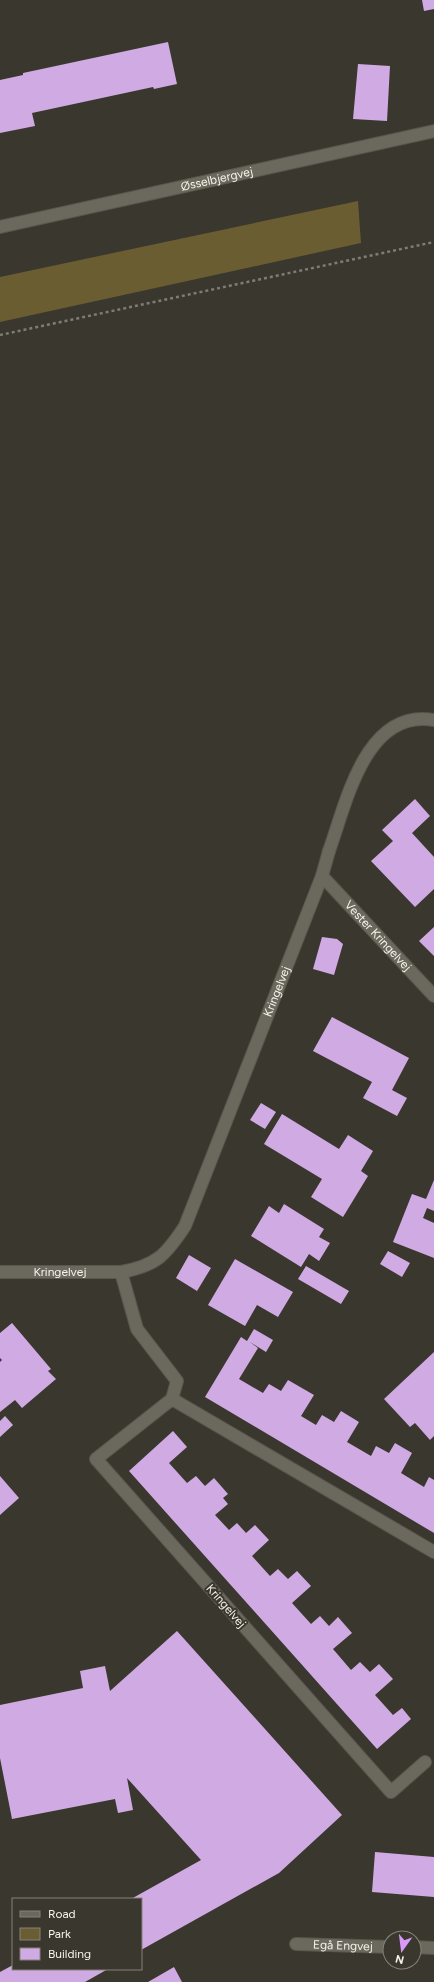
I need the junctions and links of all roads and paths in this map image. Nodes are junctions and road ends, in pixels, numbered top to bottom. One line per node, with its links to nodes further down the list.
1 (434, 132): 2 (street, Øsselbjergvej)
2 (0, 227)
3 (434, 242): 4 (path)
4 (0, 335)
5 (434, 720): 6 (street, Kringelvej)
6 (322, 876): 7 (street, Vester Kringelvej); 9 (street, Kringelvej)
7 (434, 996)
8 (0, 1272): 9 (street, Kringelvej)
9 (121, 1272): 10 (street)
10 (172, 1399): 11 (street); 12 (street, Kringelvej)
11 (434, 1552)
12 (425, 1762)
13 (296, 1944): 14 (street, Egå Engvej)
14 (382, 1947)
15 (422, 1948): 16 (street)
16 (434, 1948)

